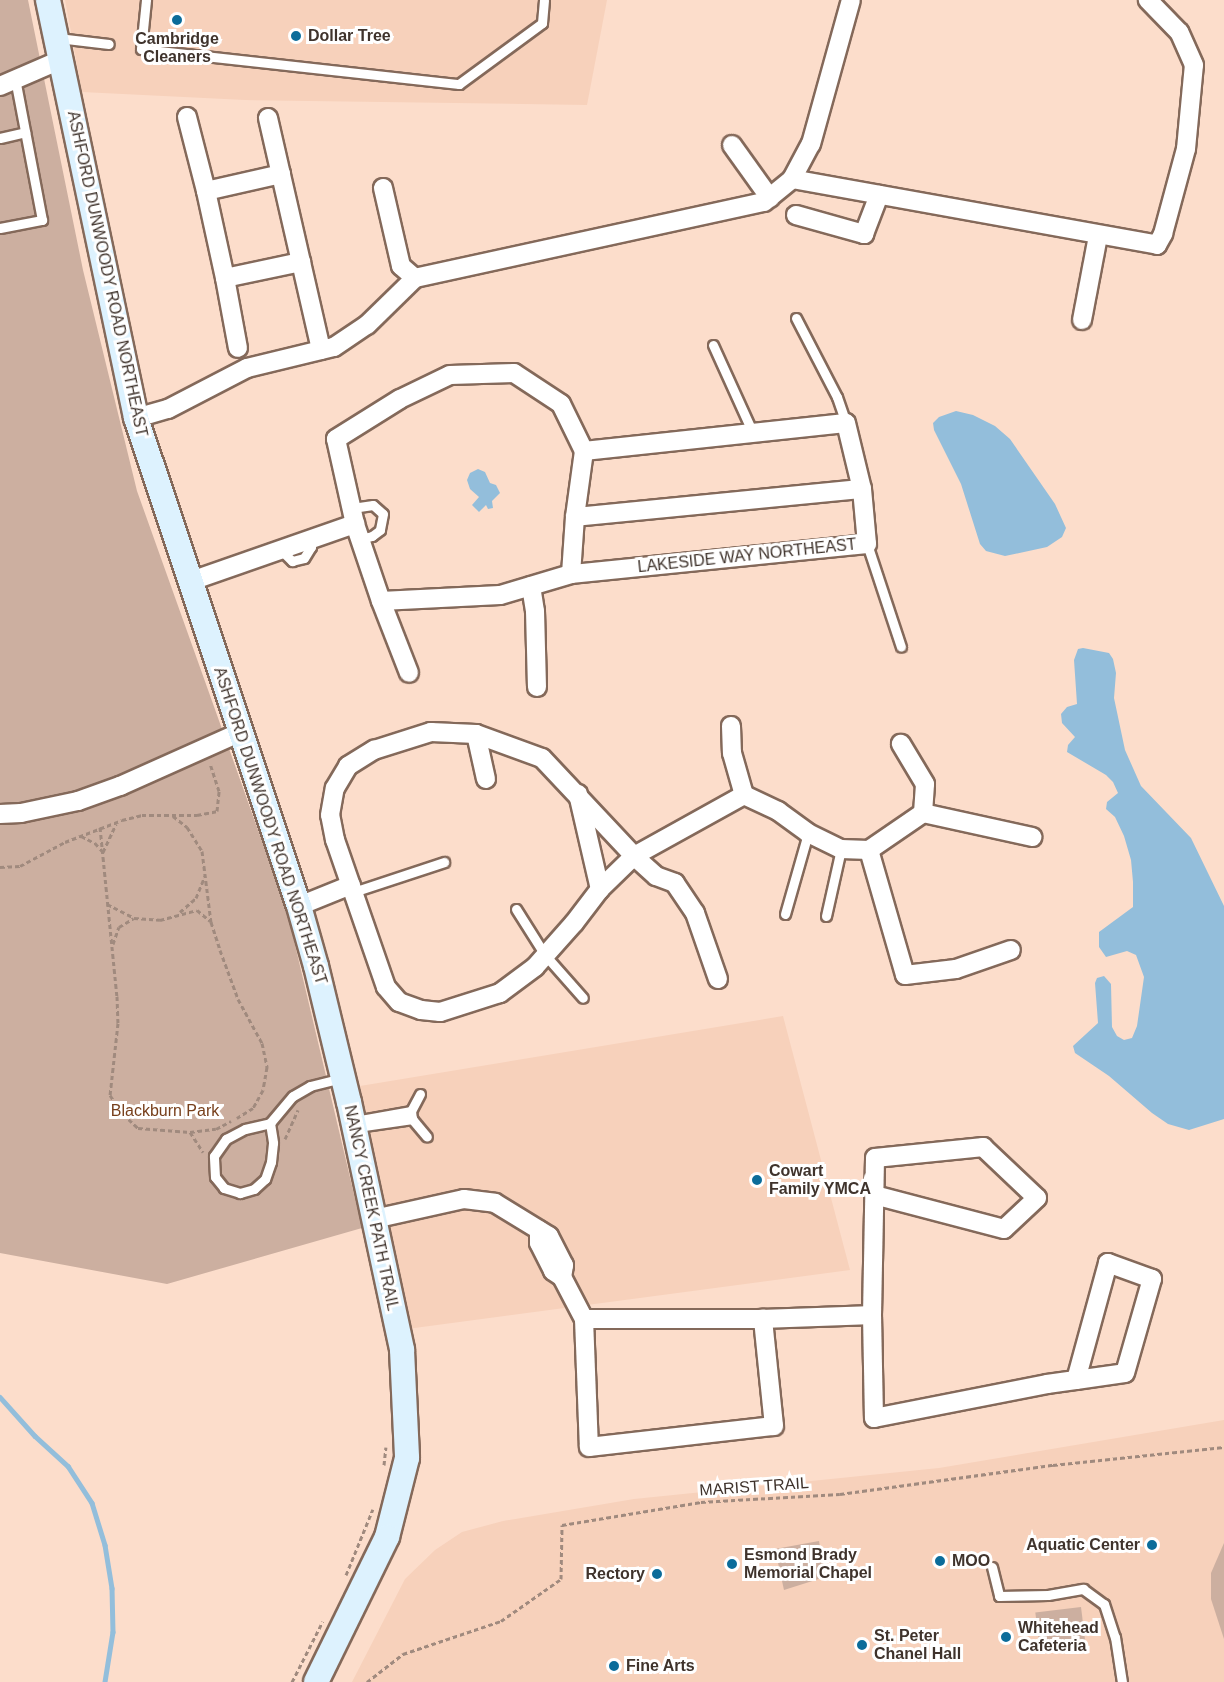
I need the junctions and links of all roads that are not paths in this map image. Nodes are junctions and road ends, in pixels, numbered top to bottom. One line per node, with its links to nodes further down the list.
1 (48, 0): 7 (main road, ASHFORD DUNWOODY ROAD NORTHEAST)
2 (146, 0): 3 (lane)
3 (544, 0)
4 (851, 0): 15 (street)
5 (1150, 0): 22 (street)
6 (109, 44): 7 (lane)
7 (59, 49): 8 (street); 31 (main road, ASHFORD DUNWOODY ROAD NORTHEAST)
8 (8, 82): 11 (lane)
9 (187, 117): 17 (street)
10 (268, 118): 14 (street)
11 (25, 132): 12 (lane); 21 (lane)
12 (0, 138)
13 (732, 145): 19 (street)
14 (281, 174): 17 (street); 23 (street)
15 (792, 179): 18 (street); 19 (street)
16 (383, 188): 25 (street)
17 (206, 191): 24 (street)
18 (879, 195): 20 (street); 22 (street)
19 (770, 198): 25 (street)
20 (796, 215)
21 (0, 228)
22 (1098, 236): 27 (street)
23 (301, 262): 24 (street); 30 (street)
24 (225, 278): 29 (street)
25 (415, 278): 30 (street)
26 (796, 318): 32 (lane)
27 (1082, 320)
28 (713, 345): 33 (lane)
29 (238, 348)
30 (321, 350): 31 (street)
31 (136, 418): 40 (main road, ASHFORD DUNWOODY ROAD NORTHEAST)
32 (846, 423): 33 (street); 35 (street, LAKESIDE WAY NORTHEAST)
33 (753, 433): 34 (street)
34 (584, 451): 36 (street); 37 (street)
35 (862, 489): 36 (street); 38 (street, LAKESIDE WAY NORTHEAST)
36 (575, 517): 39 (street)
37 (356, 523): 40 (street); 42 (street)
38 (867, 544): 39 (street, LAKESIDE WAY NORTHEAST); 43 (lane)
39 (571, 574): 41 (street, LAKESIDE WAY NORTHEAST)
40 (191, 581): 47 (main road, ASHFORD DUNWOODY ROAD NORTHEAST)
41 (531, 586): 42 (street, LAKESIDE WAY NORTHEAST); 45 (street)
42 (381, 600): 44 (street)
43 (901, 647)
44 (409, 674)
45 (537, 687)
46 (731, 726): 52 (street)
47 (241, 732): 54 (street); 63 (main road, ASHFORD DUNWOODY ROAD NORTHEAST)
48 (476, 734): 50 (street); 51 (street); 61 (street)
49 (901, 744): 53 (street)
50 (486, 779)
51 (578, 794): 59 (street); 62 (street)
52 (744, 795): 55 (street); 59 (street)
53 (923, 813): 56 (street); 58 (street)
54 (0, 814)
55 (808, 833): 57 (street); 65 (lane)
56 (1032, 837)
57 (841, 849): 58 (street); 66 (lane)
58 (869, 850): 67 (street)
59 (634, 856): 62 (street); 69 (street)
60 (444, 862): 61 (lane)
61 (352, 889): 63 (street); 68 (street)
62 (600, 889): 68 (street)
63 (299, 906): 71 (main road, ASHFORD DUNWOODY ROAD NORTHEAST)
64 (516, 909): 68 (lane)
65 (785, 914)
66 (826, 916)
67 (1011, 950)
68 (545, 955): 70 (lane)
69 (718, 979)
70 (583, 998)
71 (343, 1077): 74 (lane); 75 (main road, ASHFORD DUNWOODY ROAD NORTHEAST)
72 (420, 1094): 73 (lane)
73 (412, 1115): 75 (lane); 76 (lane)
74 (270, 1123): 74 (lane)
75 (354, 1124): 78 (main road, ASHFORD DUNWOODY ROAD NORTHEAST)
76 (427, 1137)
77 (874, 1195): 77 (street); 79 (street)
78 (374, 1219): 80 (street); 84 (main road, ASHFORD DUNWOODY ROAD NORTHEAST)
79 (872, 1315): 81 (street); 82 (street)
80 (584, 1319): 81 (street); 81 (street)
81 (763, 1319)
82 (1076, 1380): 82 (street)
83 (992, 1567): 85 (lane)
84 (316, 1682)
85 (1122, 1682)

